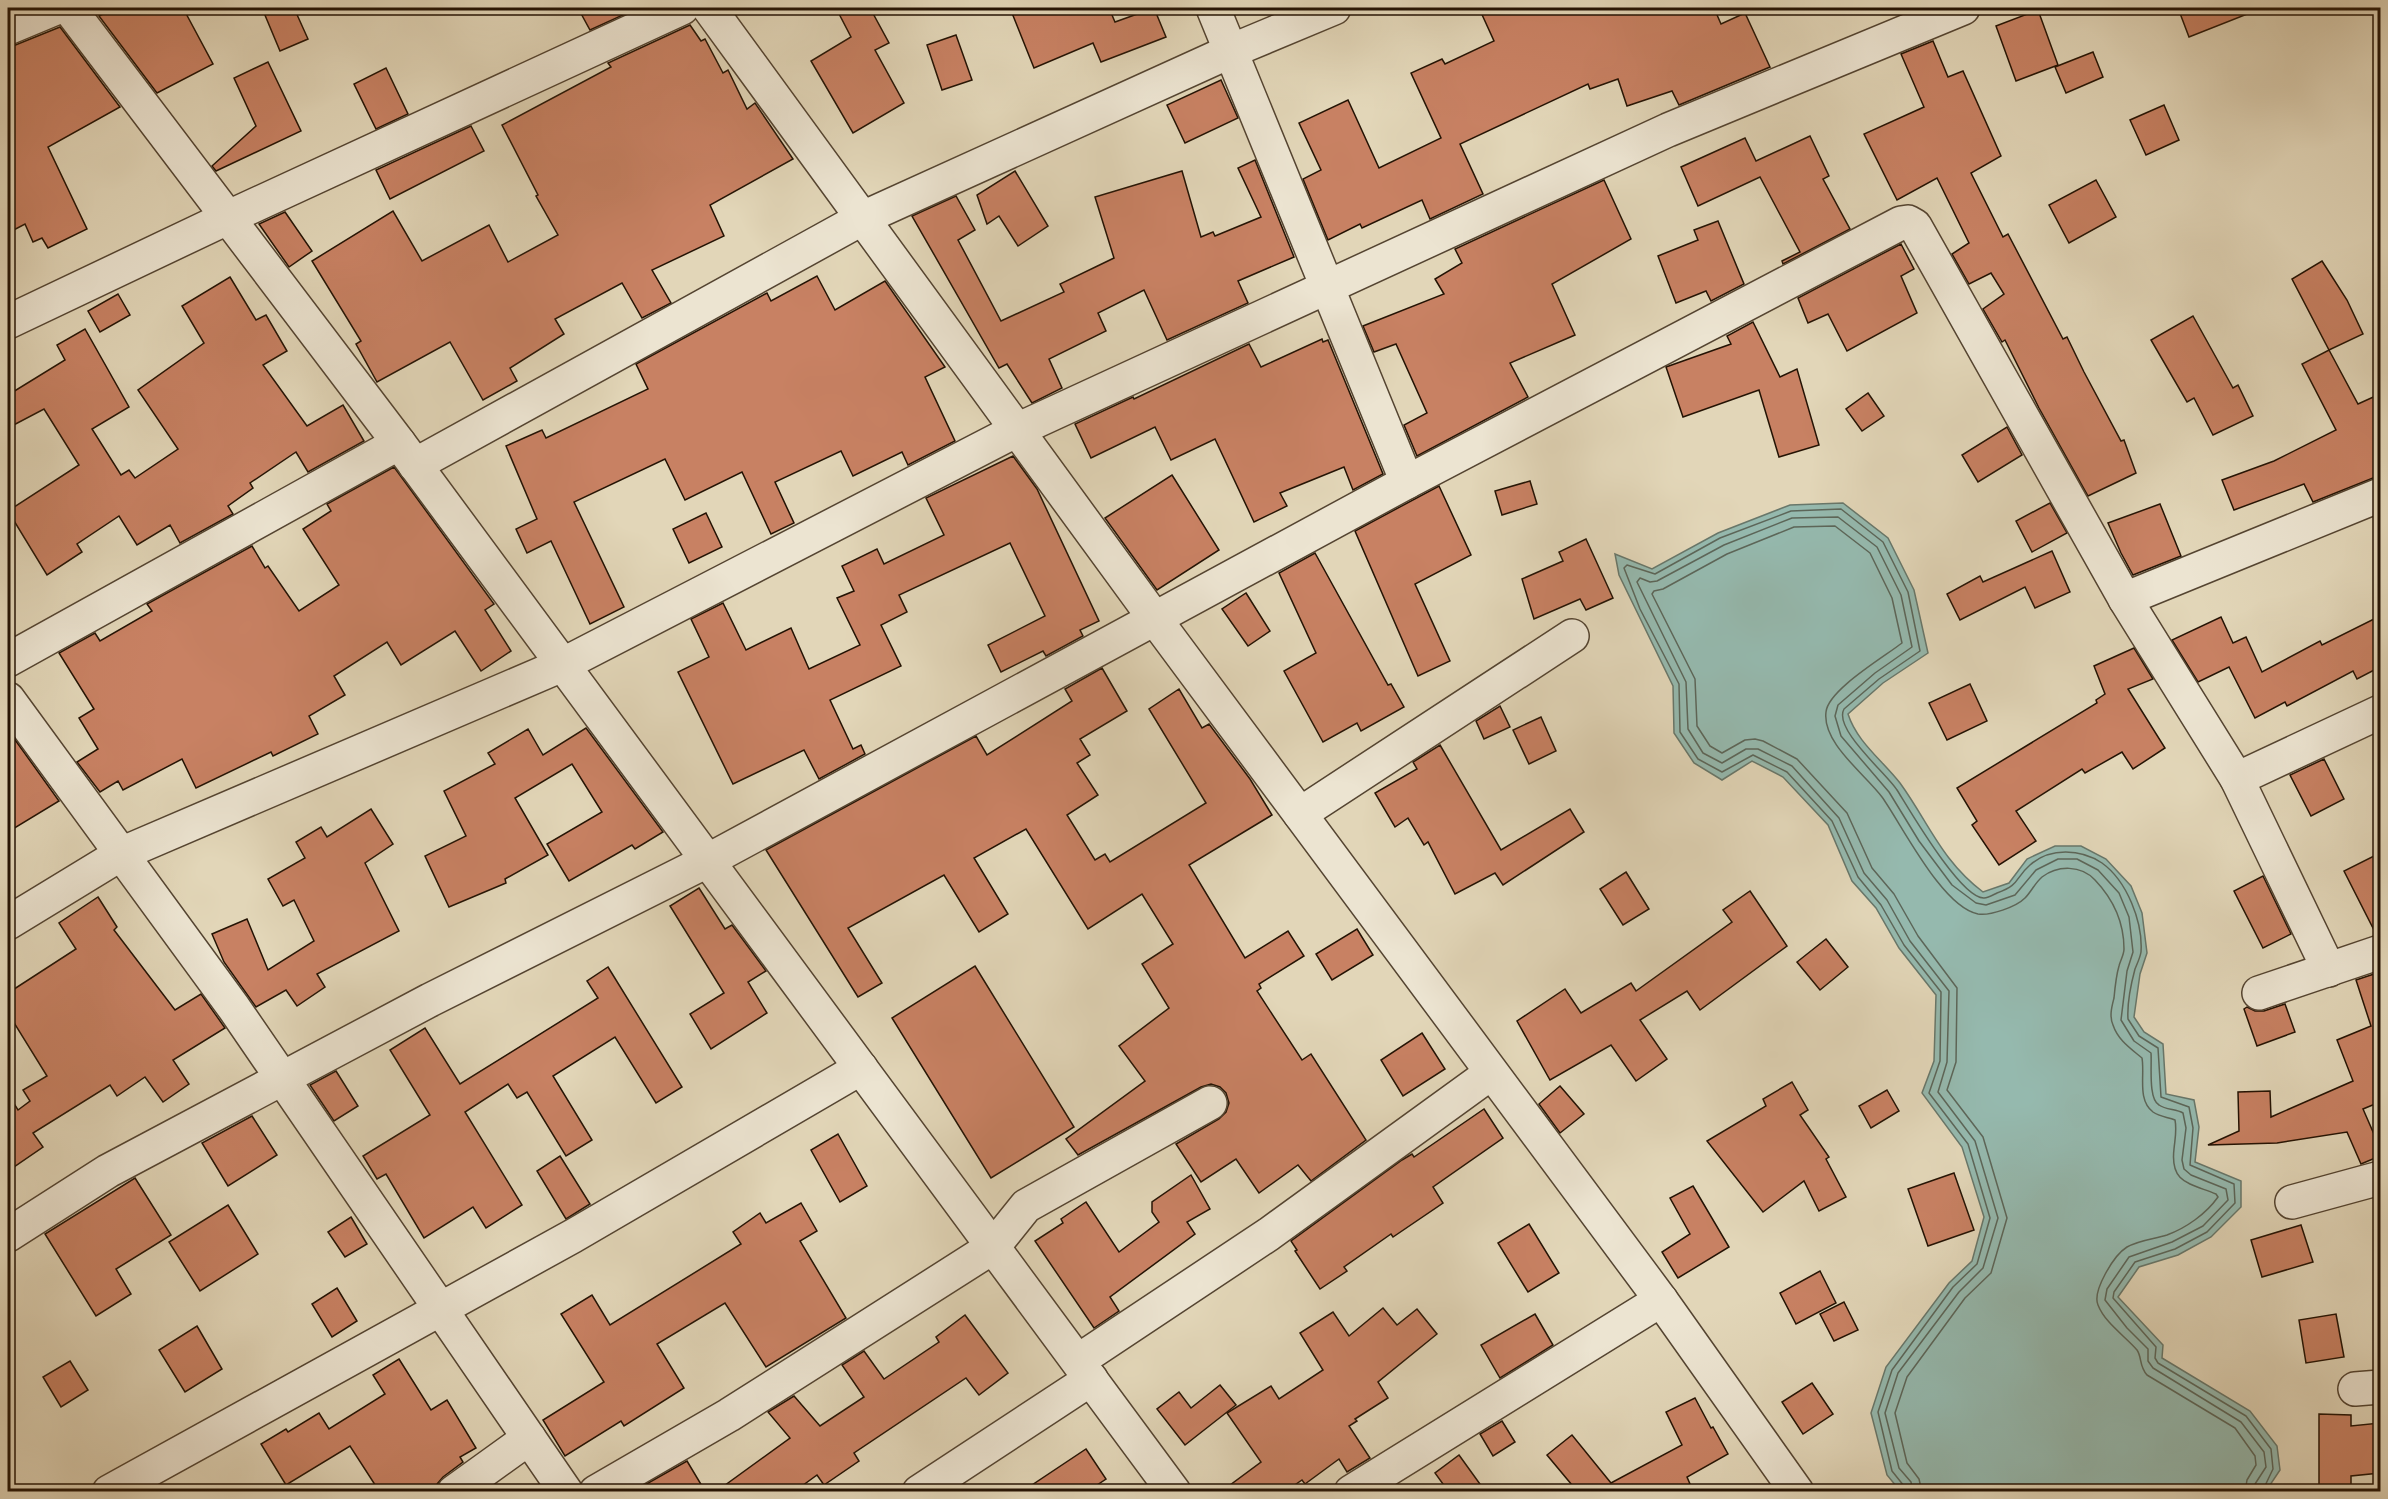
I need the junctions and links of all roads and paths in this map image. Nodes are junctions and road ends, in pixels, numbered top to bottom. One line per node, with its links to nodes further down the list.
1 (56, 8): 8 (street)
2 (69, 8): 10 (street)
3 (682, 8): 10 (street)
4 (710, 8): 11 (street)
5 (1213, 8): 9 (street)
6 (1334, 8): 9 (street)
7 (1963, 8): 12 (street)
8 (8, 28)
9 (1231, 51): 11 (street); 12 (street)
10 (229, 217): 13 (street); 15 (street)
11 (863, 218): 14 (street); 15 (street)
12 (1328, 288): 14 (street); 16 (street)
13 (8, 322)
14 (1017, 430): 19 (street); 22 (street)
15 (407, 454): 21 (street); 22 (street)
16 (1407, 482): 18 (street); 19 (street)
17 (2380, 495): 18 (street)
18 (2125, 599): 25 (street)
19 (1155, 619): 26 (street); 28 (street)
20 (1572, 636): 26 (street)
21 (8, 660)
22 (562, 665): 27 (street); 28 (street)
23 (8, 699): 27 (street)
24 (2380, 712): 25 (street)
25 (2237, 779): 31 (street)
26 (1300, 814): 34 (street)
27 (121, 854): 29 (street); 35 (street)
28 (707, 861): 33 (street); 35 (street)
29 (8, 922)
30 (2380, 952): 31 (street)
31 (2329, 970): 32 (street)
32 (2259, 993)
33 (861, 1068): 40 (street); 42 (street)
34 (1491, 1073): 41 (street); 43 (street)
35 (283, 1079): 39 (street); 42 (street)
36 (1209, 1103): 40 (street)
37 (2380, 1178): 38 (street)
38 (2292, 1202)
39 (8, 1234)
40 (993, 1247): 43 (street); 48 (street)
41 (1661, 1300): 51 (street); 52 (street)
42 (440, 1309): 44 (street); 45 (street)
43 (1085, 1370): 49 (street); 50 (street)
44 (529, 1438): 46 (street); 47 (street)
45 (109, 1491)
46 (454, 1491)
47 (566, 1491)
48 (596, 1491)
49 (919, 1491)
50 (1174, 1491)
51 (1351, 1491)
52 (1797, 1491)

